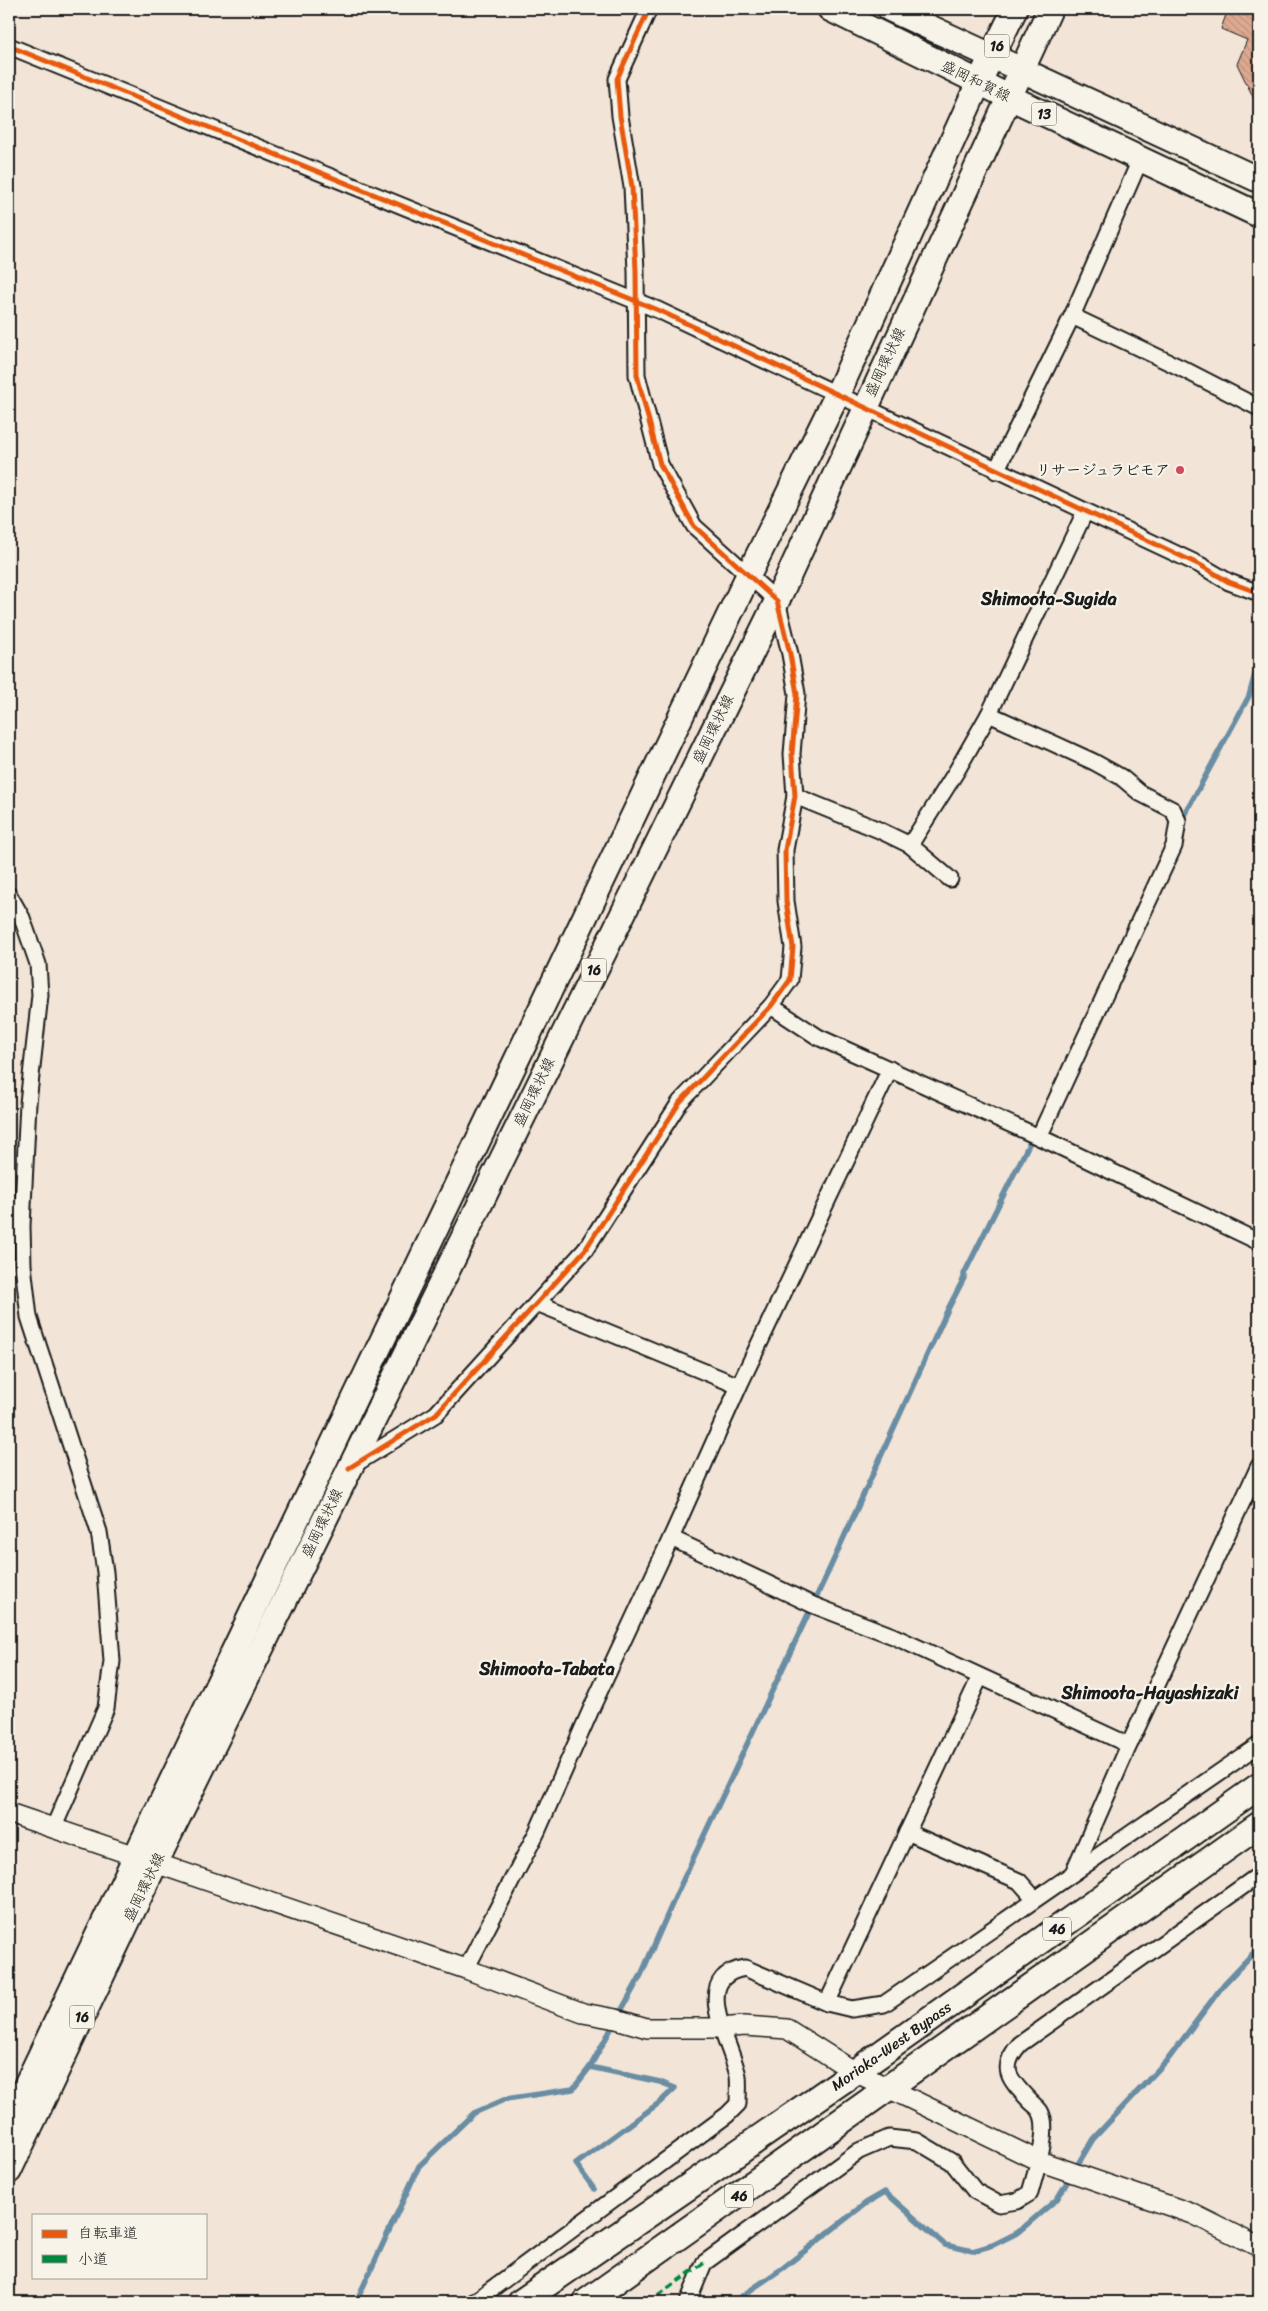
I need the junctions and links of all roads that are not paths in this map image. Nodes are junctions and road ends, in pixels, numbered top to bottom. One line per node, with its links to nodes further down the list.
1 (649, 9): 14 (street)
2 (830, 9): 9 (main road, 盛岡和賀線 / 13)
3 (890, 9): 7 (main road, 盛岡和賀線 / 13)
4 (1015, 9): 7 (main road, 盛岡環状線 / 16)
5 (1050, 9): 8 (main road, 盛岡環状線 / 16)
6 (9, 46): 14 (street)
7 (992, 57): 8 (main road, 盛岡和賀線 / 13); 9 (main road, 盛岡環状線 / 16)
8 (1020, 71): 10 (main road, 盛岡環状線 / 16); 12 (main road, 盛岡和賀線 / 13)
9 (979, 82): 10 (main road, 盛岡和賀線 / 13); 16 (main road, 盛岡環状線 / 16)
10 (1009, 97): 11 (main road, 盛岡和賀線 / 13); 17 (main road, 盛岡環状線 / 16)
11 (1140, 160): 13 (main road, 盛岡和賀線 / 13); 15 (street)
12 (1259, 180)
13 (1259, 215)
14 (637, 302): 16 (street); 21 (street)
15 (1072, 316): 18 (street); 19 (street)
16 (838, 393): 17 (street); 21 (main road, 盛岡環状線 / 16)
17 (865, 406): 19 (street); 23 (main road, 盛岡環状線 / 16)
18 (1259, 408)
19 (996, 471): 20 (street)
20 (1085, 512): 22 (street); 24 (street)
21 (748, 576): 23 (street); 46 (main road, 盛岡環状線 / 16)
22 (1259, 593)
23 (777, 600): 25 (street); 36 (main road, 盛岡環状線 / 16)
24 (989, 714): 26 (street); 31 (street)
25 (795, 796): 26 (street); 29 (street)
26 (910, 845): 27 (street)
27 (950, 879)
28 (9, 895): 44 (street)
29 (771, 1006): 30 (street); 33 (street)
30 (890, 1069): 31 (street); 34 (street)
31 (1039, 1137): 32 (street)
32 (1259, 1242)
33 (537, 1303): 34 (street); 36 (street)
34 (739, 1386): 37 (street)
35 (1259, 1466): 39 (street)
36 (349, 1468): 46 (main road, 盛岡環状線 / 16)
37 (671, 1538): 38 (street); 50 (street)
38 (980, 1677): 39 (street); 45 (street)
39 (1129, 1745): 47 (street)
40 (1259, 1745): 47 (street)
41 (1259, 1786): 53 (highway, Morioka-West Bypass / 46)
42 (9, 1813): 44 (street)
43 (1259, 1825): 54 (highway, 46)
44 (53, 1829): 46 (street)
45 (907, 1832): 49 (street); 51 (street)
46 (144, 1860): 50 (street); 55 (main road, 盛岡環状線 / 16); 57 (main road, 盛岡環状線 / 16)
47 (1073, 1872): 49 (street)
48 (1259, 1874): 56 (street)
49 (1034, 1899): 51 (street)
50 (466, 1970): 52 (street)
51 (827, 2003): 52 (street)
52 (721, 2028): 53 (street); 59 (street)
53 (855, 2072): 54 (street); 60 (highway, Morioka-West Bypass / 46)
54 (889, 2087): 56 (street); 61 (highway, 46)
55 (9, 2121)
56 (1039, 2161): 58 (street); 62 (street)
57 (9, 2171)
58 (1259, 2247)
59 (474, 2302)
60 (521, 2302)
61 (586, 2302)
62 (688, 2302)

